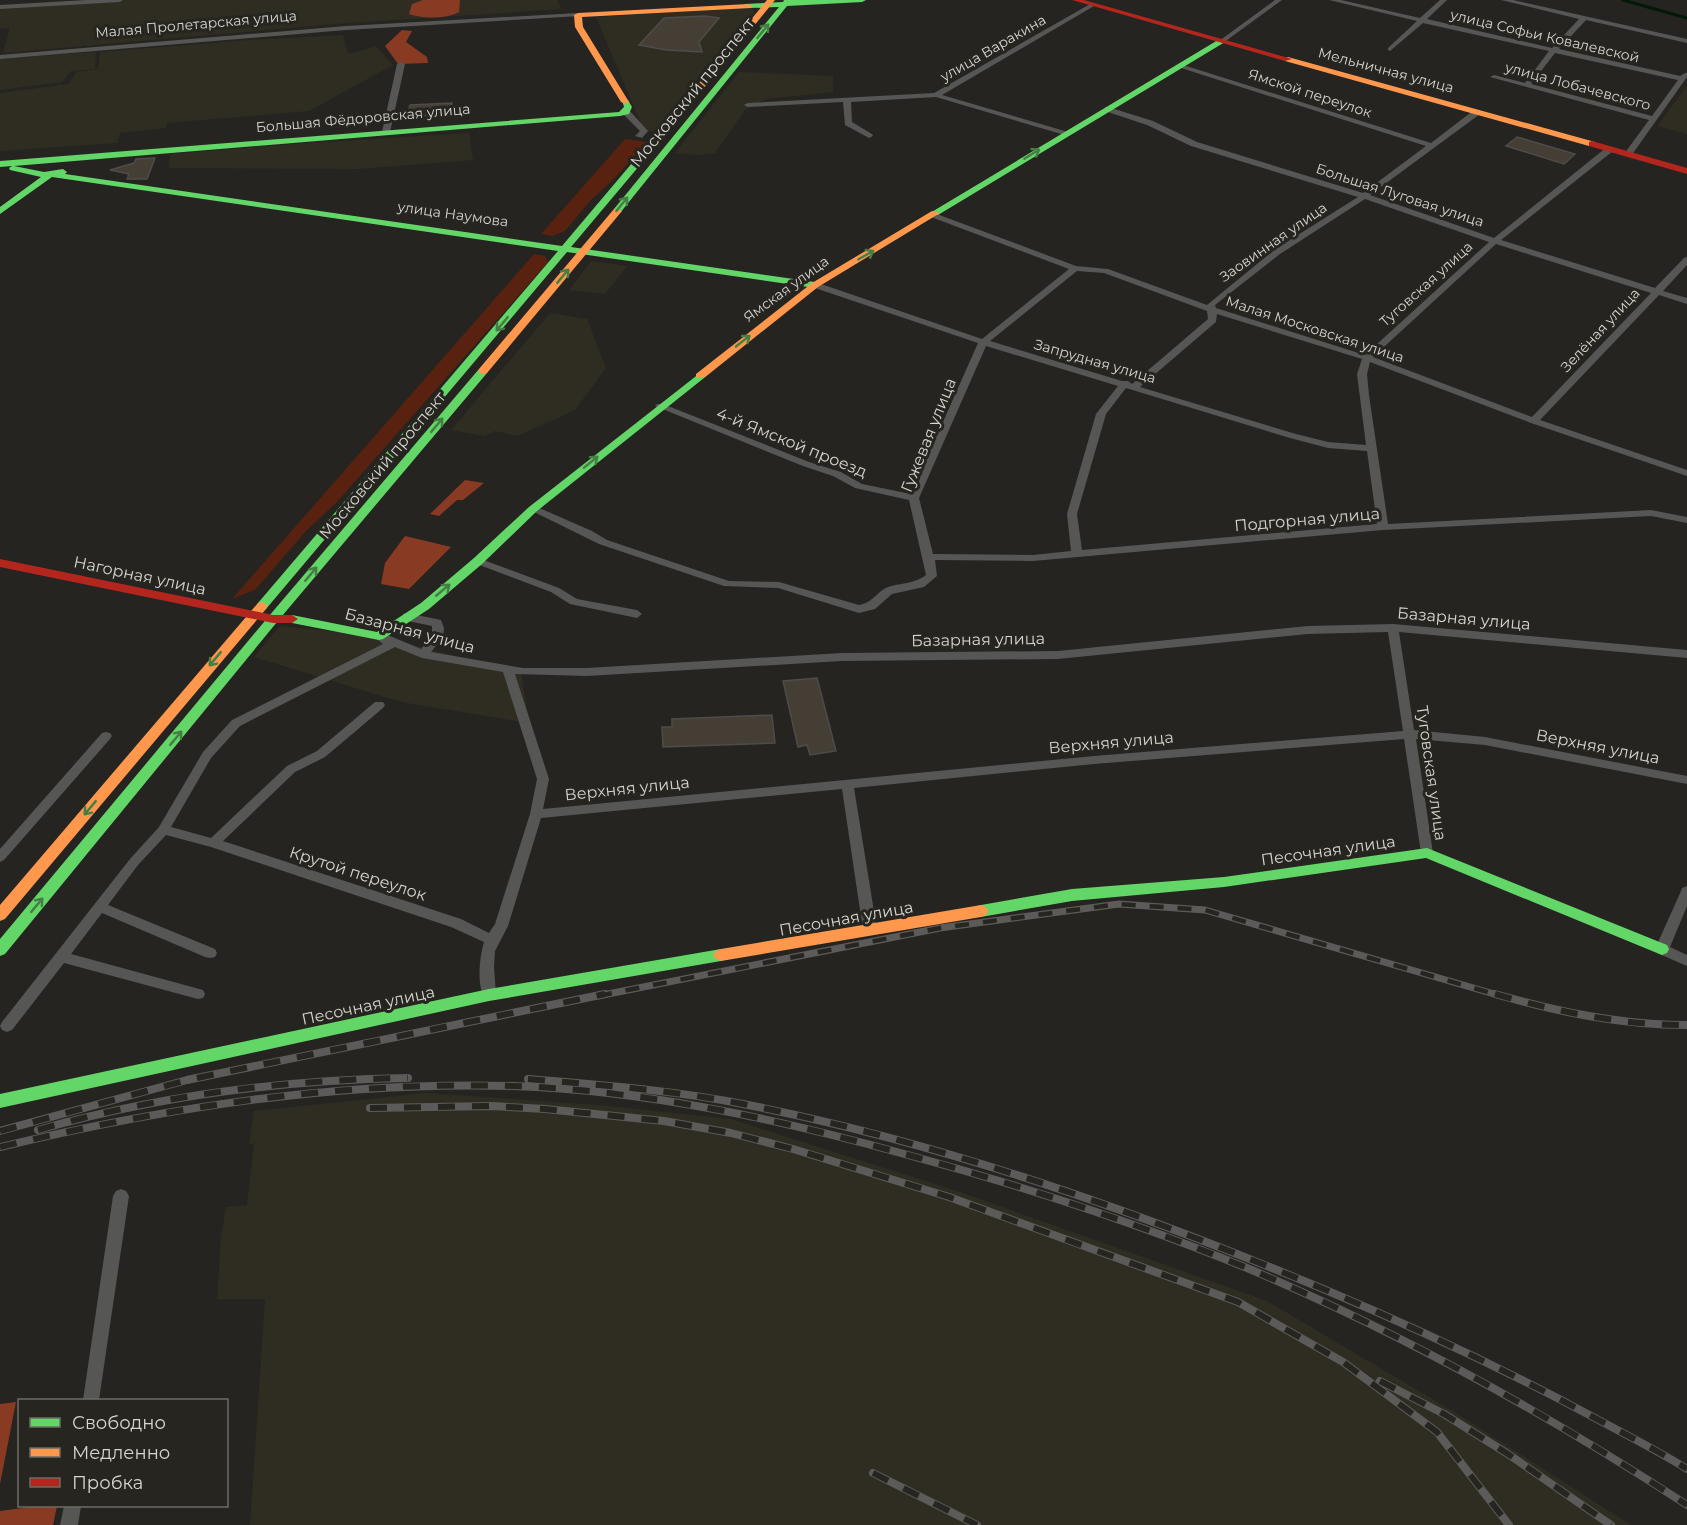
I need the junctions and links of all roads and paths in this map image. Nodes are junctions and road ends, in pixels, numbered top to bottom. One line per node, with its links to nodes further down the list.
1 (120, 0): 10 (street)
2 (862, 0): 8 (main road, Малая Пролетарская улица)
3 (1076, 0): 9 (main road, Мельничная улица)
4 (1279, 0): 15 (street, Ямская улица)
5 (1332, 0): 13 (street, улица Софьи Ковалевской)
6 (1444, 0): 13 (street)
7 (1504, 0): 12 (street)
8 (778, 2): 11 (main road, Малая Пролетарская улица); 51 (main road, Московский проспект); 52 (main road, Московский проспект, one-way to 8)
9 (1092, 5): 15 (main road, Мельничная улица); 24 (street, улица Варакина)
10 (0, 8)
11 (578, 15): 18 (street, Малая Пролетарская улица); 28 (main road)
12 (1584, 18): 14 (street); 17 (street)
13 (1420, 20): 16 (street); 17 (street, улица Софьи Ковалевской)
14 (1687, 40)
15 (1221, 42): 20 (main road, Ямская улица); 29 (main road, Мельничная улица)
16 (1390, 49)
17 (1553, 51): 21 (street, улица Софьи Ковалевской); 23 (street)
18 (0, 57)
19 (401, 64): 31 (street)
20 (1180, 66): 27 (main road, Ямская улица); 35 (street, Ямской переулок)
21 (1685, 76): 30 (street)
22 (1494, 77): 23 (street, улица Лобачевского)
23 (1527, 85): 30 (street, улица Лобачевского)
24 (936, 95): 25 (street); 32 (street)
25 (847, 99): 26 (street); 34 (street)
26 (748, 105)
27 (1108, 109): 32 (main road, Ямская улица); 47 (street, Большая Луговая улица)
28 (626, 112): 31 (main road, Большая Фёдоровская улица); 33 (street)
29 (1478, 112): 35 (street, Заовинная улица); 36 (main road, Мельничная улица)
30 (1655, 119): 37 (street)
31 (386, 132): 38 (main road, Большая Фёдоровская улица)
32 (1065, 134): 49 (main road, Ямская улица, one-way to 32)
33 (639, 136)
34 (869, 136)
35 (1432, 146): 47 (street, Заовинная улица)
36 (1611, 150): 37 (main road, Мельничная улица); 50 (street, Туговская улица)
37 (1628, 154): 42 (main road, Мельничная улица)
38 (102, 155): 39 (main road, Большая Фёдоровская улица); 41 (main road, Большая Фёдоровская улица)
39 (54, 159): 40 (main road, Большая Фёдоровская улица); 41 (main road, улица Наумова); 43 (main road)
40 (0, 165): 43 (main road, Большая Фёдоровская улица)
41 (70, 167): 44 (main road, Большая Фёдоровская улица); 45 (main road, улица Наумова)
42 (1687, 171)
43 (35, 173): 44 (main road, Большая Фёдоровская улица); 46 (main road)
44 (52, 175): 45 (main road, улица Наумова); 46 (main road, Большая Фёдоровская улица)
45 (85, 177): 51 (main road, улица Наумова)
46 (26, 192): 48 (main road, Большая Фёдоровская улица)
47 (1364, 196): 50 (street, Большая Луговая улица); 58 (street, Заовинная улица)
48 (0, 211)
49 (934, 215): 54 (street, Малая Московская улица); 55 (main road, Ямская улица, one-way to 49)
50 (1496, 241): 56 (street, Большая Луговая улица); 60 (street, Туговская улица)
51 (567, 247): 52 (main road, улица Наумова); 75 (main road, Московский проспект, one-way to 75)
52 (586, 250): 55 (main road, улица Наумова); 77 (main road, Московский проспект, one-way to 52)
53 (1687, 260): 56 (street, Зелёная улица)
54 (1075, 268): 58 (street, Малая Московская улица); 59 (street, Гужевая улица)
55 (815, 285): 59 (street, Запрудная улица); 62 (main road, Ямская улица, one-way to 55)
56 (1655, 291): 57 (street, Большая Луговая улица); 63 (street, Зелёная улица)
57 (1687, 302)
58 (1210, 309): 60 (street, Малая Московская улица); 61 (street, Заовинная улица)
59 (983, 342): 61 (street, Запрудная улица); 66 (street, Гужевая улица)
60 (1367, 358): 63 (street, Малая Московская улица); 64 (street)
61 (1130, 384): 64 (street, Запрудная улица); 70 (street, Заовинная улица)
62 (660, 406): 66 (street, 4-й Ямской проезд); 67 (main road, Ямская улица, one-way to 62)
63 (1534, 421): 65 (street, Малая Московская улица)
64 (1370, 448): 69 (street)
65 (1687, 473)
66 (914, 498): 71 (street, Гужевая улица)
67 (533, 509): 71 (street, Гужевая улица); 72 (main road, Ямская улица)
68 (1687, 520): 69 (street, Подгорная улица)
69 (1383, 527): 70 (street, Подгорная улица)
70 (1077, 554): 71 (street, Подгорная улица)
71 (929, 556)
72 (478, 561): 74 (street); 76 (main road, Ямская улица, one-way to 72)
73 (0, 563): 75 (main road, Нагорная улица)
74 (638, 614)
75 (253, 615): 77 (main road, Нагорная улица); 95 (main road, Московский проспект, one-way to 95)
76 (407, 617): 79 (main road, Ямская улица); 80 (street)
77 (273, 619): 79 (main road, Базарная улица); 99 (main road, Московский проспект, one-way to 77)
78 (1393, 628): 81 (street, Базарная улица); 82 (street, Базарная улица); 84 (street, Туговская улица)
79 (379, 636): 80 (street, Базарная улица); 89 (street)
80 (422, 654): 82 (street, Базарная улица)
81 (1687, 654)
82 (508, 671): 88 (street)
83 (380, 705): 90 (street)
84 (1410, 734): 86 (street, Верхняя улица); 87 (street, Верхняя улица); 91 (street, Туговская улица)
85 (106, 736): 92 (street)
86 (1687, 780)
87 (847, 783): 88 (street, Верхняя улица); 96 (street)
88 (536, 814): 97 (street)
89 (163, 830): 90 (street, Крутой переулок); 94 (street)
90 (213, 843): 97 (street, Крутой переулок)
91 (1427, 853): 96 (main road, Песочная улица); 98 (main road)
92 (0, 857)
93 (1687, 891): 98 (street)
94 (100, 907): 100 (street); 101 (street)
95 (0, 915)
96 (870, 930): 104 (main road, Песочная улица)
97 (490, 939): 104 (street)
98 (1662, 949): 102 (street)
99 (0, 950)
100 (210, 952)
101 (63, 957): 103 (street); 105 (street)
102 (1687, 961)
103 (198, 994)
104 (489, 996): 106 (main road, Песочная улица)
105 (7, 1026)
106 (0, 1101)
107 (121, 1196): 108 (street)
108 (91, 1399)
109 (73, 1507): 110 (street)
110 (69, 1525)

